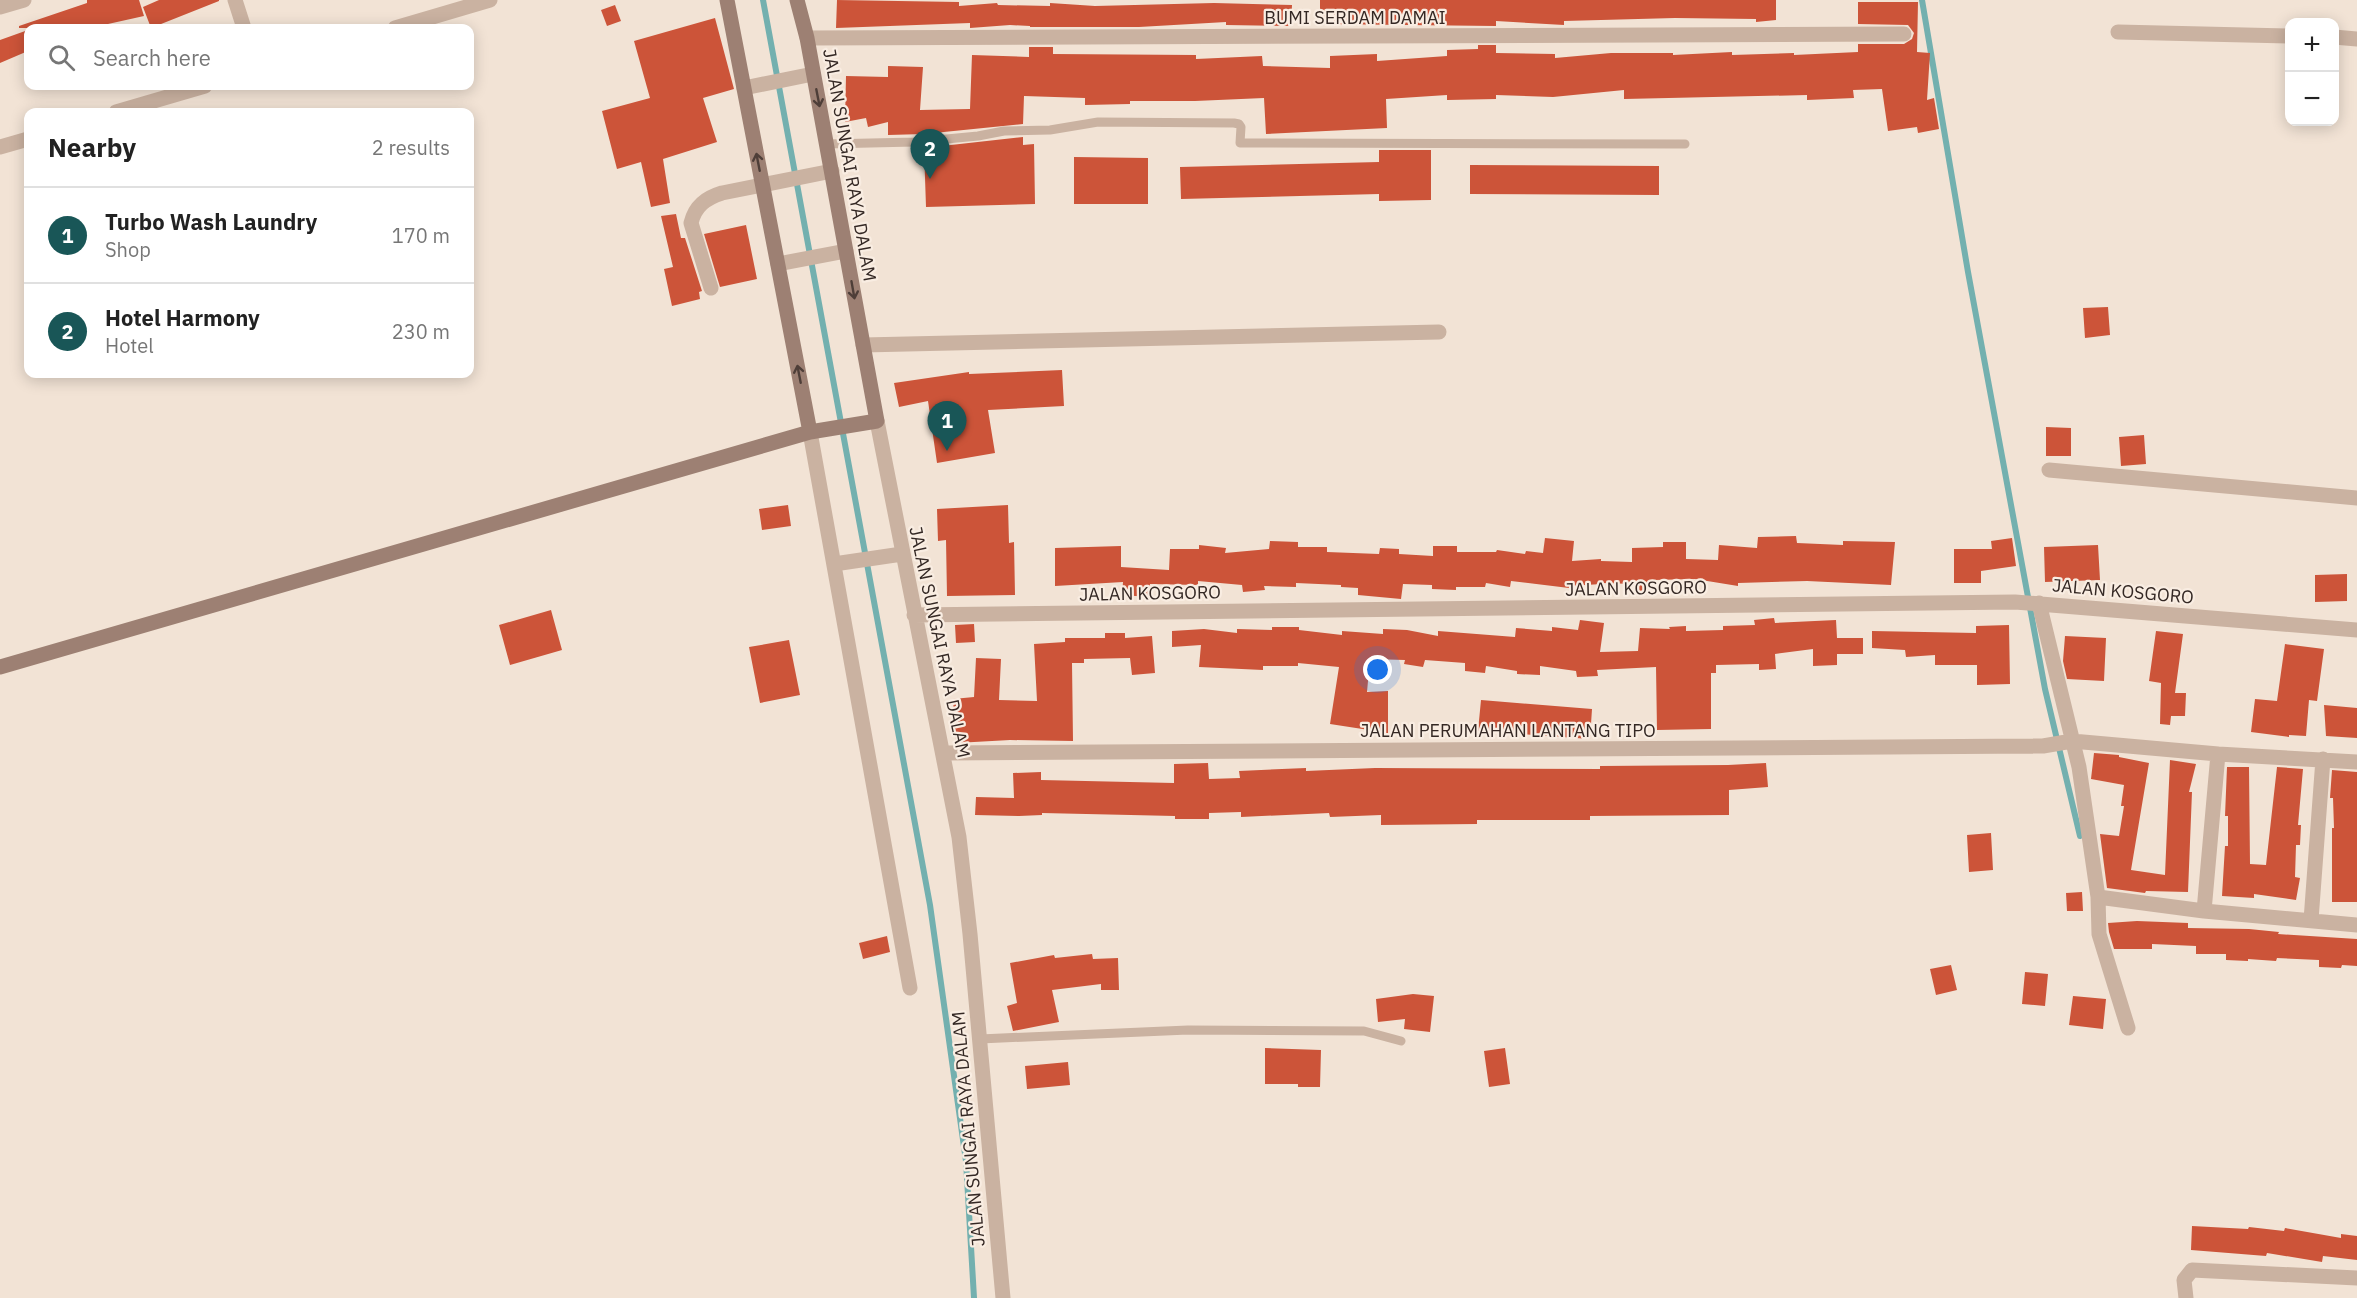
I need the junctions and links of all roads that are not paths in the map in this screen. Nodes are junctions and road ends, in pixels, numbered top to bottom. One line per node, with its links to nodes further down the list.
1 (24, 0): 6 (street)
2 (235, 0): 7 (street)
3 (490, 0): 8 (street)
4 (727, 0): 16 (street)
5 (797, 0): 13 (street, JALAN SUNGAI RAYA DALAM)
6 (0, 7)
7 (243, 24)
8 (409, 24)
9 (2118, 32): 11 (street)
10 (1904, 34): 13 (street, BUMI SERDAM DAMAI)
11 (2285, 36)
12 (2339, 37): 14 (street)
13 (807, 38): 15 (street, JALAN SUNGAI RAYA DALAM)
14 (2357, 39)
15 (813, 74): 16 (street); 20 (street, JALAN SUNGAI RAYA DALAM, one-way to 20)
16 (750, 86): 24 (street, one-way to 16)
17 (191, 90): 18 (street)
18 (130, 108)
19 (24, 140): 22 (street)
20 (826, 144): 21 (lane); 23 (street, JALAN SUNGAI RAYA DALAM)
21 (1685, 144)
22 (0, 147)
23 (832, 171): 24 (street); 25 (street, JALAN SUNGAI RAYA DALAM)
24 (768, 185): 26 (street); 27 (street)
25 (846, 251): 26 (street); 29 (street, JALAN SUNGAI RAYA DALAM, one-way to 29)
26 (782, 263): 31 (street, one-way to 26)
27 (711, 288)
28 (1439, 332): 29 (street)
29 (863, 345): 30 (street, JALAN SUNGAI RAYA DALAM)
30 (869, 422): 31 (street); 34 (street, JALAN SUNGAI RAYA DALAM)
31 (810, 432): 35 (street); 39 (street)
32 (2049, 470): 33 (street)
33 (2357, 498)
34 (896, 555): 35 (street); 37 (street, JALAN SUNGAI RAYA DALAM)
35 (838, 563): 49 (street)
36 (2039, 603): 37 (street, JALAN KOSGORO); 38 (street, JALAN KOSGORO); 40 (street)
37 (914, 615): 41 (street, JALAN SUNGAI RAYA DALAM)
38 (2357, 630)
39 (0, 667)
40 (2071, 741): 41 (street, JALAN PERUMAHAN LANTANG TIPO); 42 (street, JALAN PERUMAHAN LANTANG TIPO); 45 (street)
41 (944, 753): 51 (street, JALAN SUNGAI RAYA DALAM)
42 (2218, 754): 43 (street, JALAN PERUMAHAN LANTANG TIPO); 46 (street)
43 (2324, 759): 44 (street, JALAN PERUMAHAN LANTANG TIPO); 47 (street)
44 (2357, 762)
45 (2098, 897): 46 (street); 50 (street)
46 (2204, 910): 47 (street)
47 (2311, 920): 48 (street)
48 (2357, 925)
49 (910, 988)
50 (2128, 1028)
51 (980, 1039): 52 (lane); 54 (street, JALAN SUNGAI RAYA DALAM)
52 (1401, 1041)
53 (2357, 1278): 55 (street)
54 (1003, 1298)
55 (2186, 1298)

